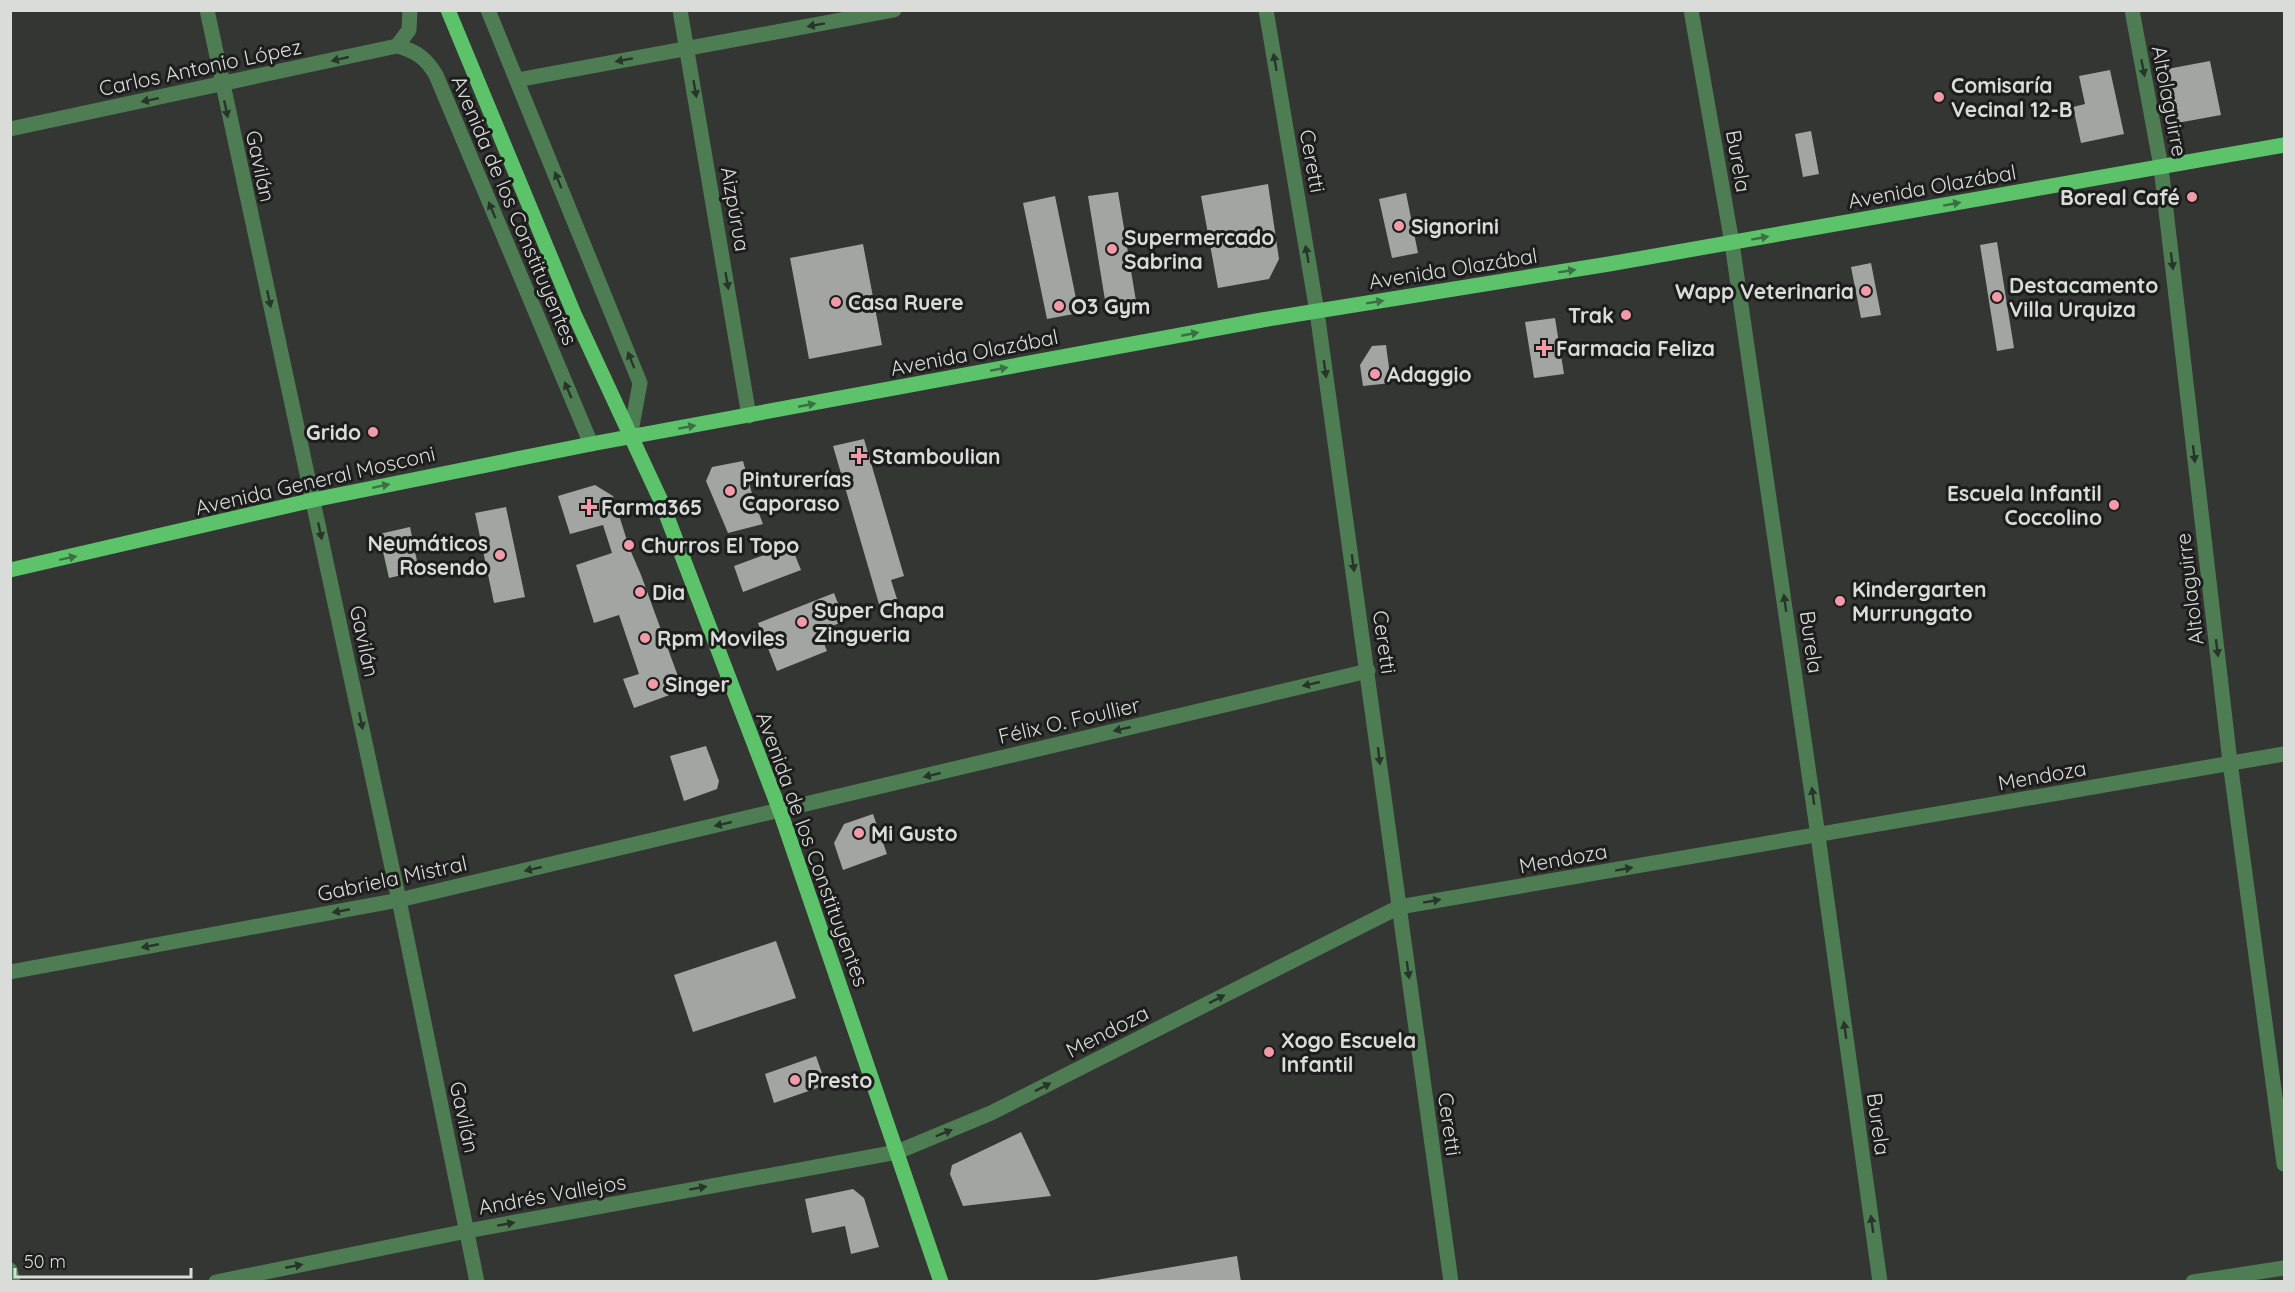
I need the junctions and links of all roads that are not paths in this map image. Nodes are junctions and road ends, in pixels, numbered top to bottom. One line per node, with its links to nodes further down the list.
1 (207, 10): 13 (street, Gavilán)
2 (410, 10): 10 (street)
3 (448, 10): 20 (main road, Avenida de los Constituyentes)
4 (488, 10): 12 (street)
5 (680, 10): 11 (street, Aizpúrua)
6 (894, 10): 11 (street, one-way to 11)
7 (1266, 10): 18 (street, Ceretti, one-way to 7)
8 (1691, 10): 17 (street, Burela)
9 (2132, 10): 16 (street, Altolaguirre, one-way to 16)
10 (397, 46): 13 (street, Carlos Antonio López, one-way to 13); 21 (street, Avenida de los Constituyentes, one-way to 10)
11 (688, 49): 12 (street, one-way to 12); 19 (street, Aizpúrua, one-way to 19)
12 (517, 80): 20 (street, one-way to 12)
13 (221, 85): 14 (street, Carlos Antonio López, one-way to 14); 22 (street, Gavilán, one-way to 22)
14 (10, 129)
15 (2284, 145): 16 (main road, Avenida Olazábal)
16 (2161, 167): 17 (main road, Avenida Olazábal, one-way to 16); 26 (street, Altolaguirre, one-way to 26)
17 (1732, 243): 18 (main road, Avenida Olazábal, one-way to 17); 28 (street, Burela, one-way to 17)
18 (1317, 312): 19 (main road, Avenida Olazábal, one-way to 18); 24 (street, Ceretti, one-way to 24)
19 (749, 416): 20 (main road, Avenida Olazábal, one-way to 19)
20 (630, 437): 21 (main road, Avenida General Mosconi); 27 (main road, Avenida de los Constituyentes)
21 (591, 444): 22 (main road, Avenida General Mosconi, one-way to 21)
22 (313, 500): 23 (main road, Avenida General Mosconi, one-way to 22); 29 (street, Gavilán, one-way to 29)
23 (10, 570)
24 (1368, 671): 27 (street, Félix O. Foullier, one-way to 27); 30 (street, Ceretti, one-way to 30)
25 (2284, 754): 26 (street, Mendoza)
26 (2230, 762): 28 (street, Mendoza); 33 (street, Altolaguirre)
27 (780, 811): 29 (street, Gabriela Mistral, one-way to 29); 32 (main road, Avenida de los Constituyentes)
28 (1818, 836): 30 (street, Mendoza, one-way to 28); 42 (street, Burela, one-way to 28)
29 (399, 900): 31 (street, Gabriela Mistral, one-way to 31); 34 (street, Gavilán)
30 (1399, 907): 32 (street, Mendoza, one-way to 30); 41 (street, Ceretti, one-way to 41)
31 (10, 972)
32 (897, 1152): 34 (street, Andrés Vallejos, one-way to 32); 40 (main road, Avenida de los Constituyentes)
33 (2284, 1164)
34 (467, 1231): 38 (street, Andrés Vallejos, one-way to 34); 39 (street, Gavilán)
35 (2284, 1268): 43 (street)
36 (10, 1270): 37 (street)
37 (13, 1281)
38 (216, 1281)
39 (477, 1281)
40 (941, 1281)
41 (1451, 1281)
42 (1880, 1281)
43 (2193, 1281)

